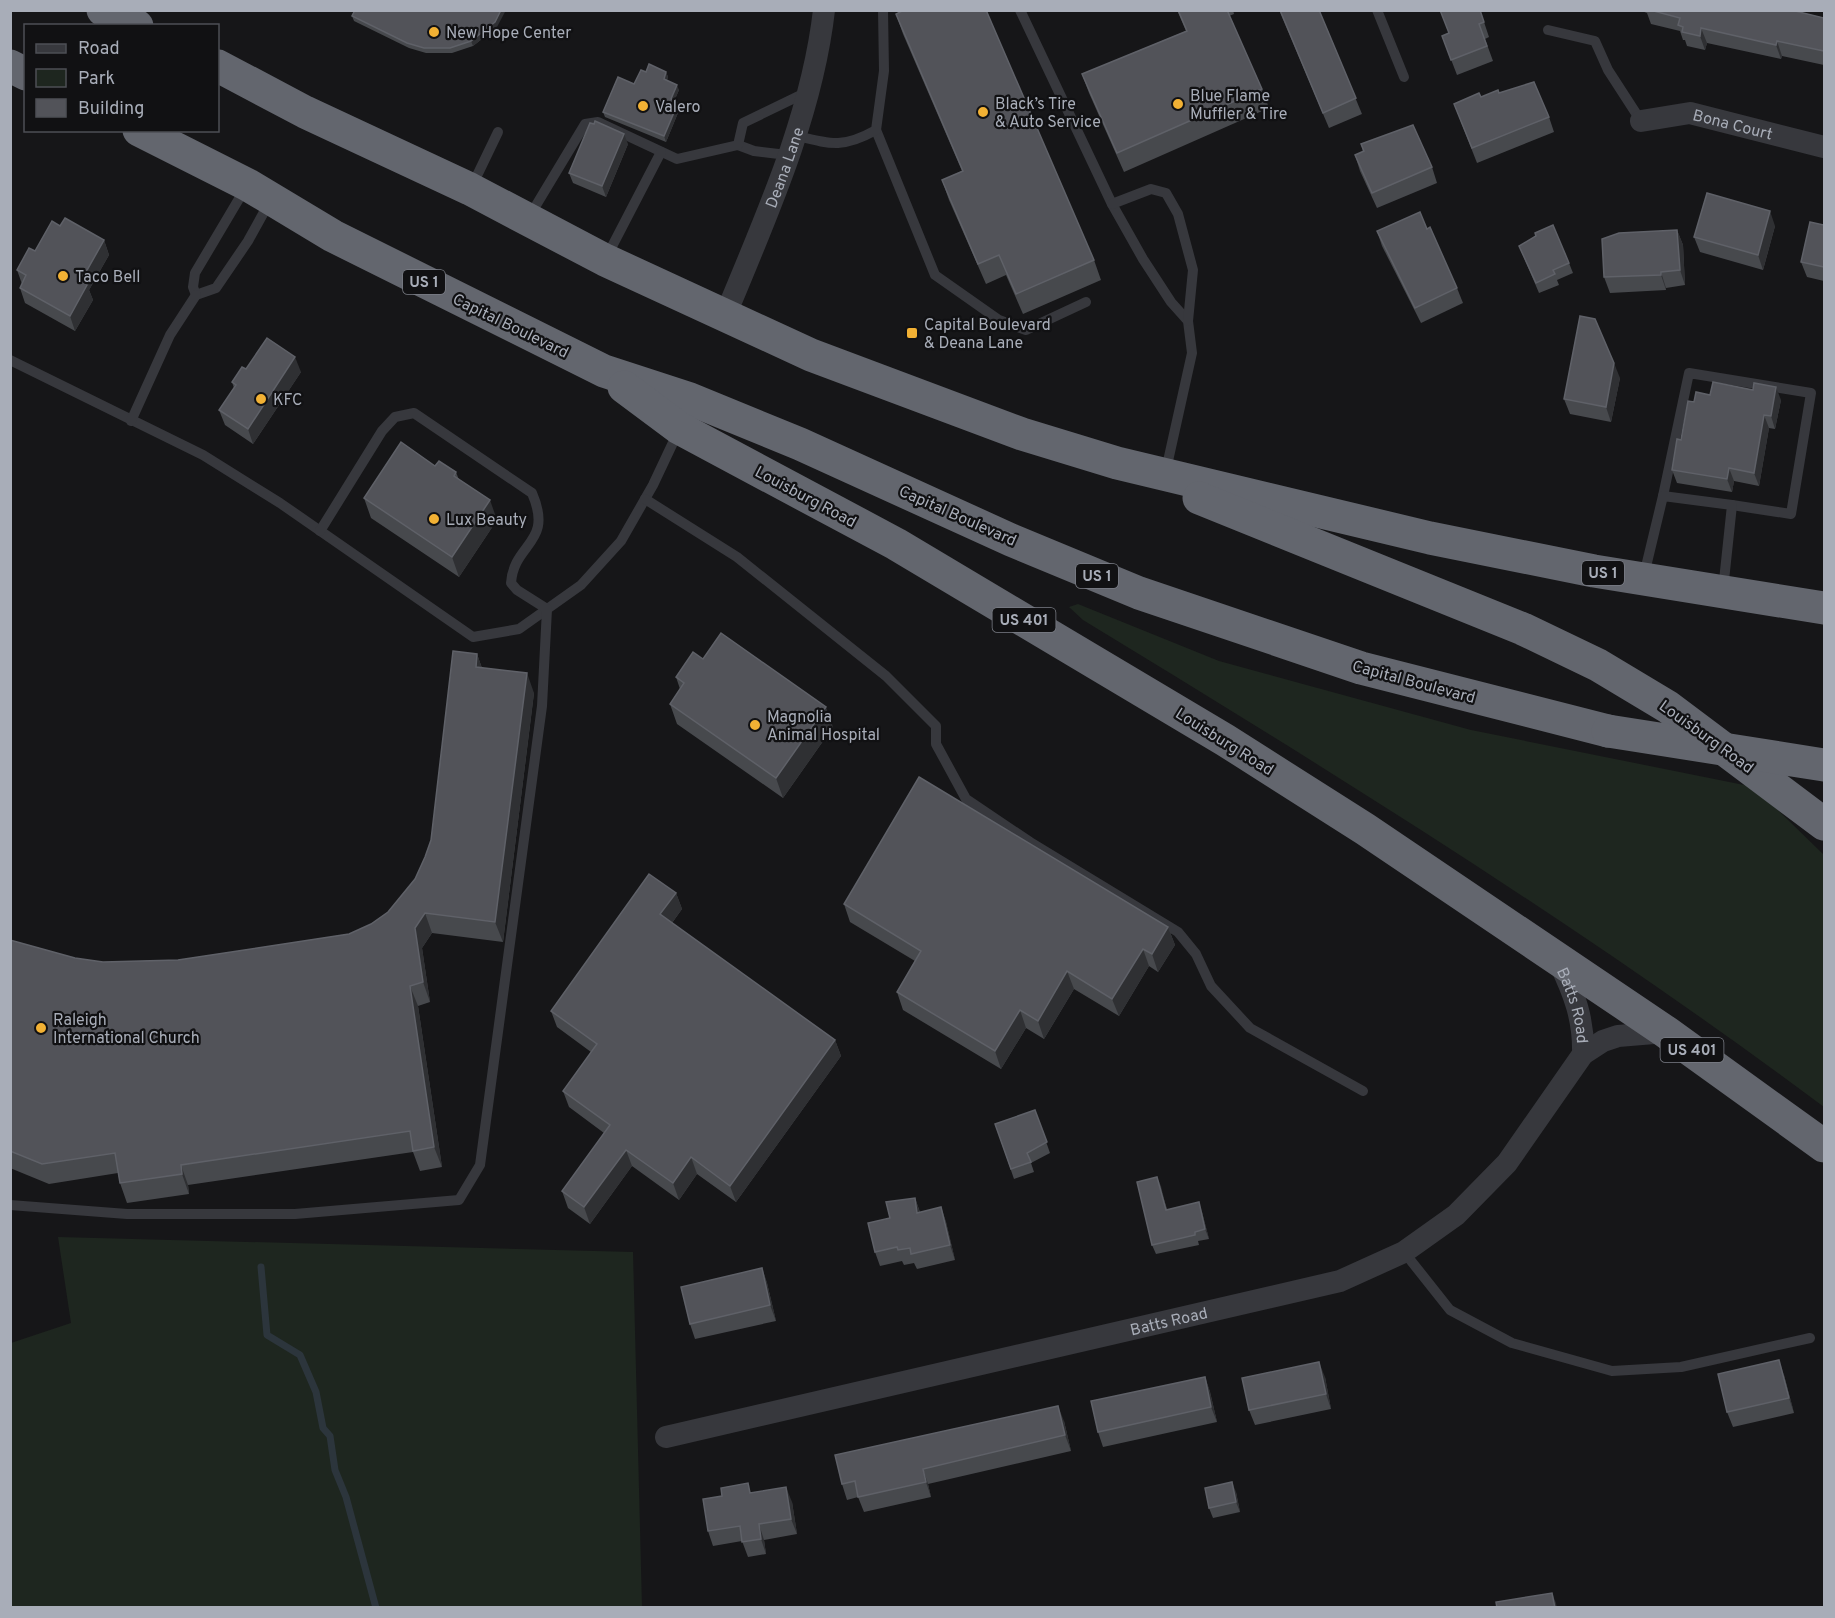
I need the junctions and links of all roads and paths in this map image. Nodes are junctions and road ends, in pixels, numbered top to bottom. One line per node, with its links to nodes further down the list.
1 (103, 10): 6 (highway)
2 (824, 10): 12 (street, Deana Lane)
3 (883, 10): 14 (lane)
4 (1020, 10): 23 (lane)
5 (1377, 10): 11 (lane)
6 (133, 24)
7 (1548, 30): 13 (lane)
8 (10, 66): 10 (highway)
9 (219, 67): 21 (highway, US 1)
10 (24, 73)
11 (1404, 77)
12 (807, 92): 17 (lane); 18 (street, Deana Lane)
13 (1641, 121): 19 (street, Bona Court)
14 (876, 130): 18 (lane); 27 (lane)
15 (143, 132): 22 (highway, Capital Boulevard / US 1)
16 (498, 132): 21 (lane)
17 (738, 145): 18 (lane); 20 (lane)
18 (790, 145): 28 (street, Deana Lane)
19 (1824, 147)
20 (661, 152): 24 (lane); 25 (lane)
21 (470, 189): 24 (highway, US 1)
22 (259, 192): 26 (lane); 26 (lane); 31 (highway, Capital Boulevard / US 1)
23 (1112, 204): 29 (lane); 29 (lane)
24 (527, 220): 25 (highway, US 1)
25 (604, 260): 28 (highway, US 1)
26 (196, 295): 32 (lane)
27 (1086, 302)
28 (725, 316): 33 (highway, US 1)
29 (1188, 321): 34 (lane)
30 (10, 360): 32 (lane)
31 (685, 414): 36 (lane); 43 (highway, Capital Boulevard / US 1, bridge); 45 (highway, Louisburg Road / US 401)
32 (131, 421): 38 (lane)
33 (1117, 463): 34 (highway, US 1); 44 (highway, Louisburg Road)
34 (1165, 474): 39 (highway, US 1)
35 (1663, 496): 37 (lane); 37 (lane); 39 (lane)
36 (645, 499): 42 (lane); 48 (lane)
37 (1732, 505): 40 (lane)
38 (320, 531): 42 (lane); 42 (lane)
39 (1643, 580): 40 (highway, US 1)
40 (1723, 593): 41 (highway, US 1)
41 (1824, 608)
42 (547, 609): 50 (lane)
43 (1824, 765)
44 (1824, 824)
45 (1557, 958): 46 (highway, Louisburg Road / US 401); 47 (street, Batts Road)
46 (1666, 1032): 47 (street, Batts Road); 49 (highway, Louisburg Road / US 401)
47 (1583, 1054): 51 (street, Batts Road)
48 (1363, 1091)
49 (1824, 1146)
50 (10, 1205)
51 (1404, 1252): 52 (lane); 53 (street, Batts Road)
52 (1810, 1338)
53 (666, 1437)

